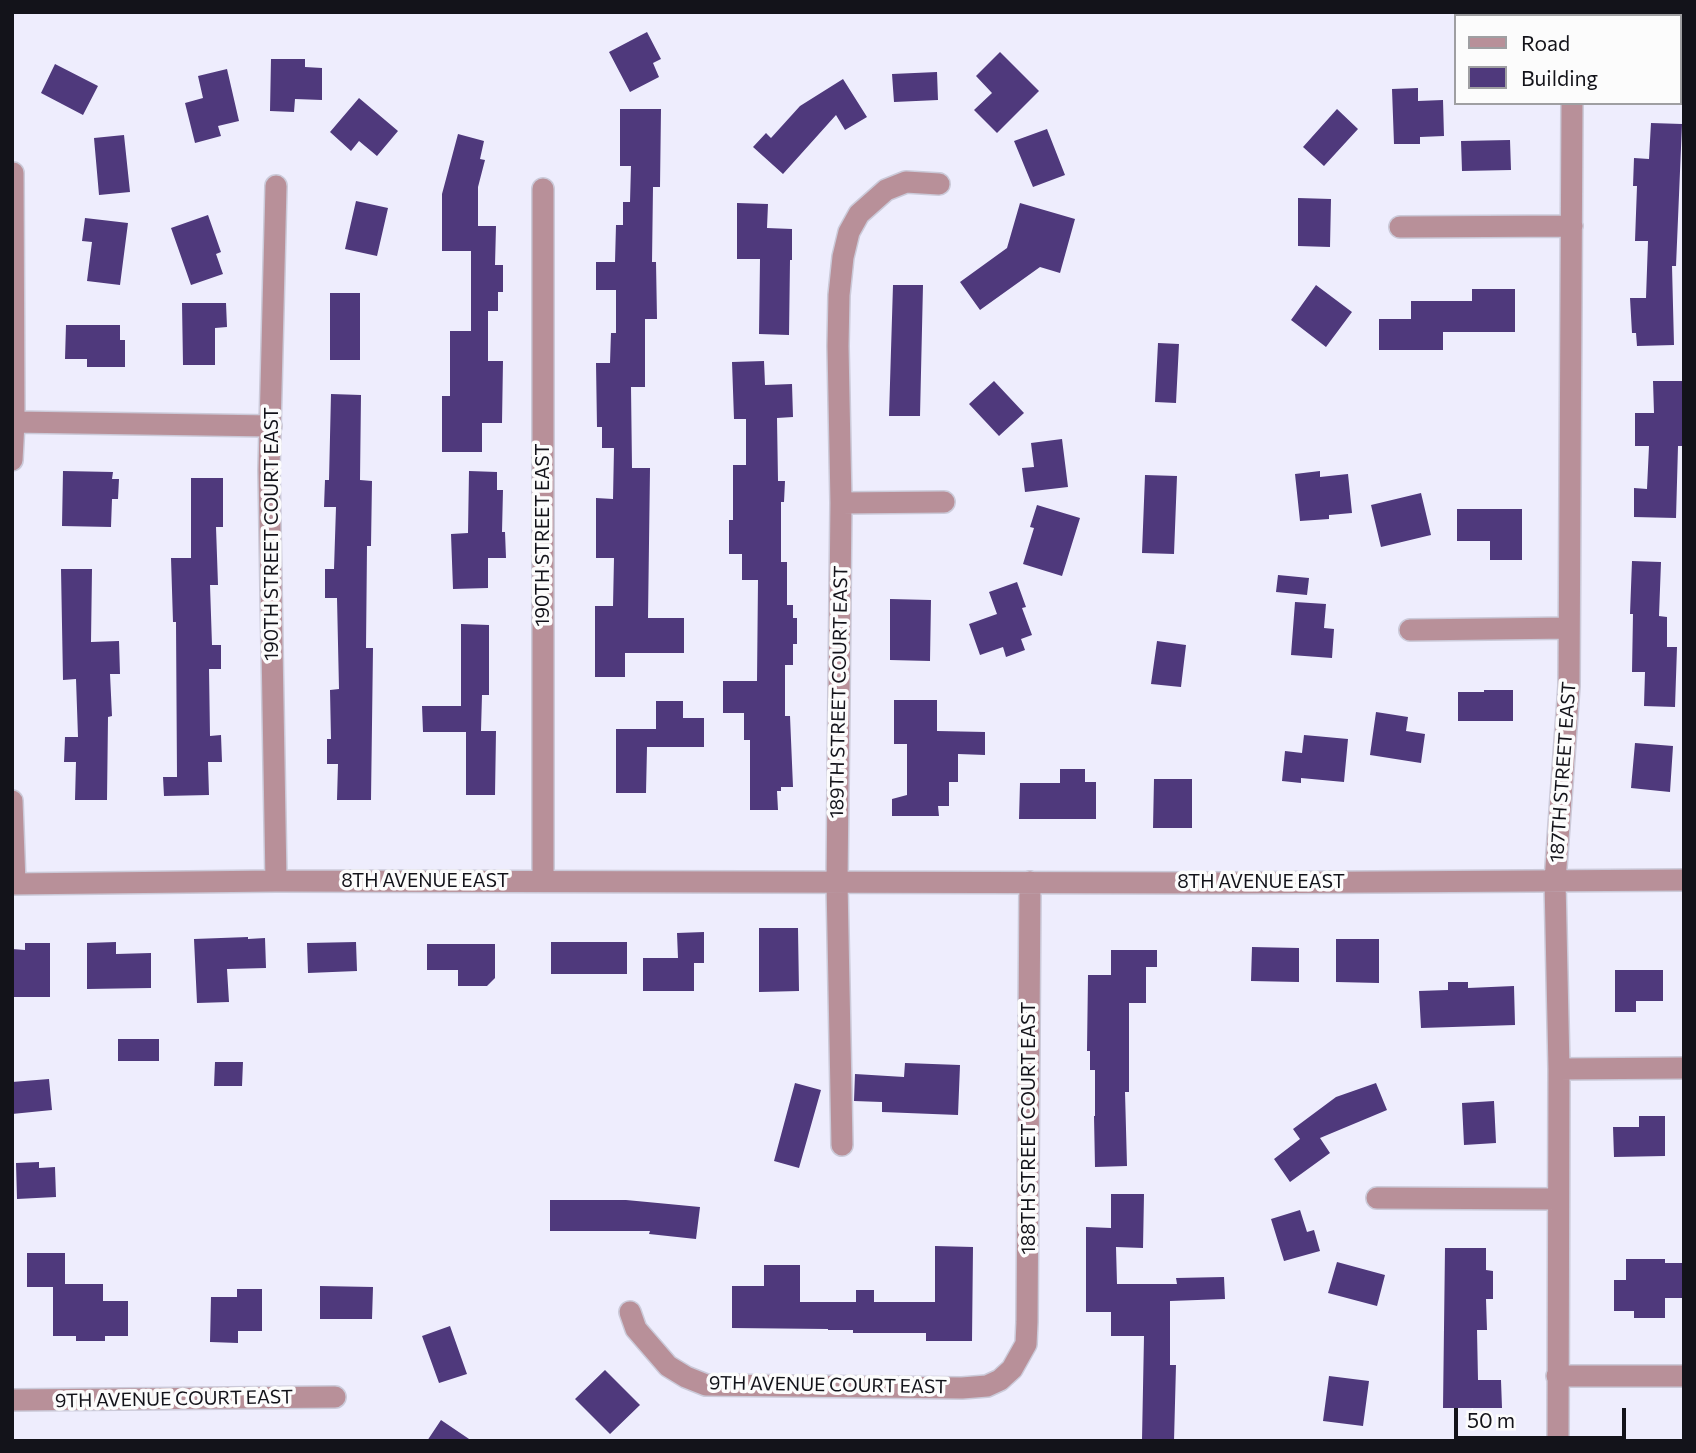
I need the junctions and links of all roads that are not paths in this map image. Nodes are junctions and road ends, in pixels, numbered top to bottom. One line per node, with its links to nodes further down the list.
1 (1573, 105): 6 (street, 187TH STREET EAST)
2 (13, 173): 8 (street)
3 (939, 184): 12 (street, 189TH STREET COURT EAST)
4 (276, 186): 9 (street, 190TH STREET COURT EAST)
5 (543, 189): 18 (street, 190TH STREET EAST)
6 (1572, 226): 7 (street); 13 (street, 187TH STREET EAST)
7 (1400, 227)
8 (15, 422): 9 (street); 10 (street)
9 (271, 426): 17 (street, 190TH STREET COURT EAST)
10 (12, 460)
11 (944, 502): 12 (street)
12 (841, 503): 20 (street, 189TH STREET COURT EAST)
13 (1569, 628): 14 (street); 19 (street, 187TH STREET EAST)
14 (1410, 630)
15 (12, 801): 22 (street)
16 (1684, 880): 19 (street, 8TH AVENUE EAST)
17 (276, 881): 18 (street, 8TH AVENUE EAST); 22 (street, 8TH AVENUE EAST)
18 (543, 881): 20 (street, 8TH AVENUE EAST)
19 (1555, 881): 21 (street, 8TH AVENUE EAST); 24 (street, 187TH STREET EAST)
20 (837, 882): 21 (street, 8TH AVENUE EAST); 25 (street)
21 (1030, 882): 29 (street, 188TH STREET COURT EAST)
22 (14, 884)
23 (1684, 1068): 24 (street)
24 (1559, 1069): 27 (street, 187TH STREET EAST)
25 (842, 1145)
26 (1377, 1198): 27 (street)
27 (1558, 1199): 30 (street, 187TH STREET EAST)
28 (630, 1312): 29 (street, 9TH AVENUE COURT EAST)
29 (1012, 1369)
30 (1557, 1376): 31 (street); 34 (street, 187TH STREET EAST)
31 (1684, 1376)
32 (335, 1397): 33 (street, 9TH AVENUE COURT EAST)
33 (12, 1400)
34 (1558, 1441)

